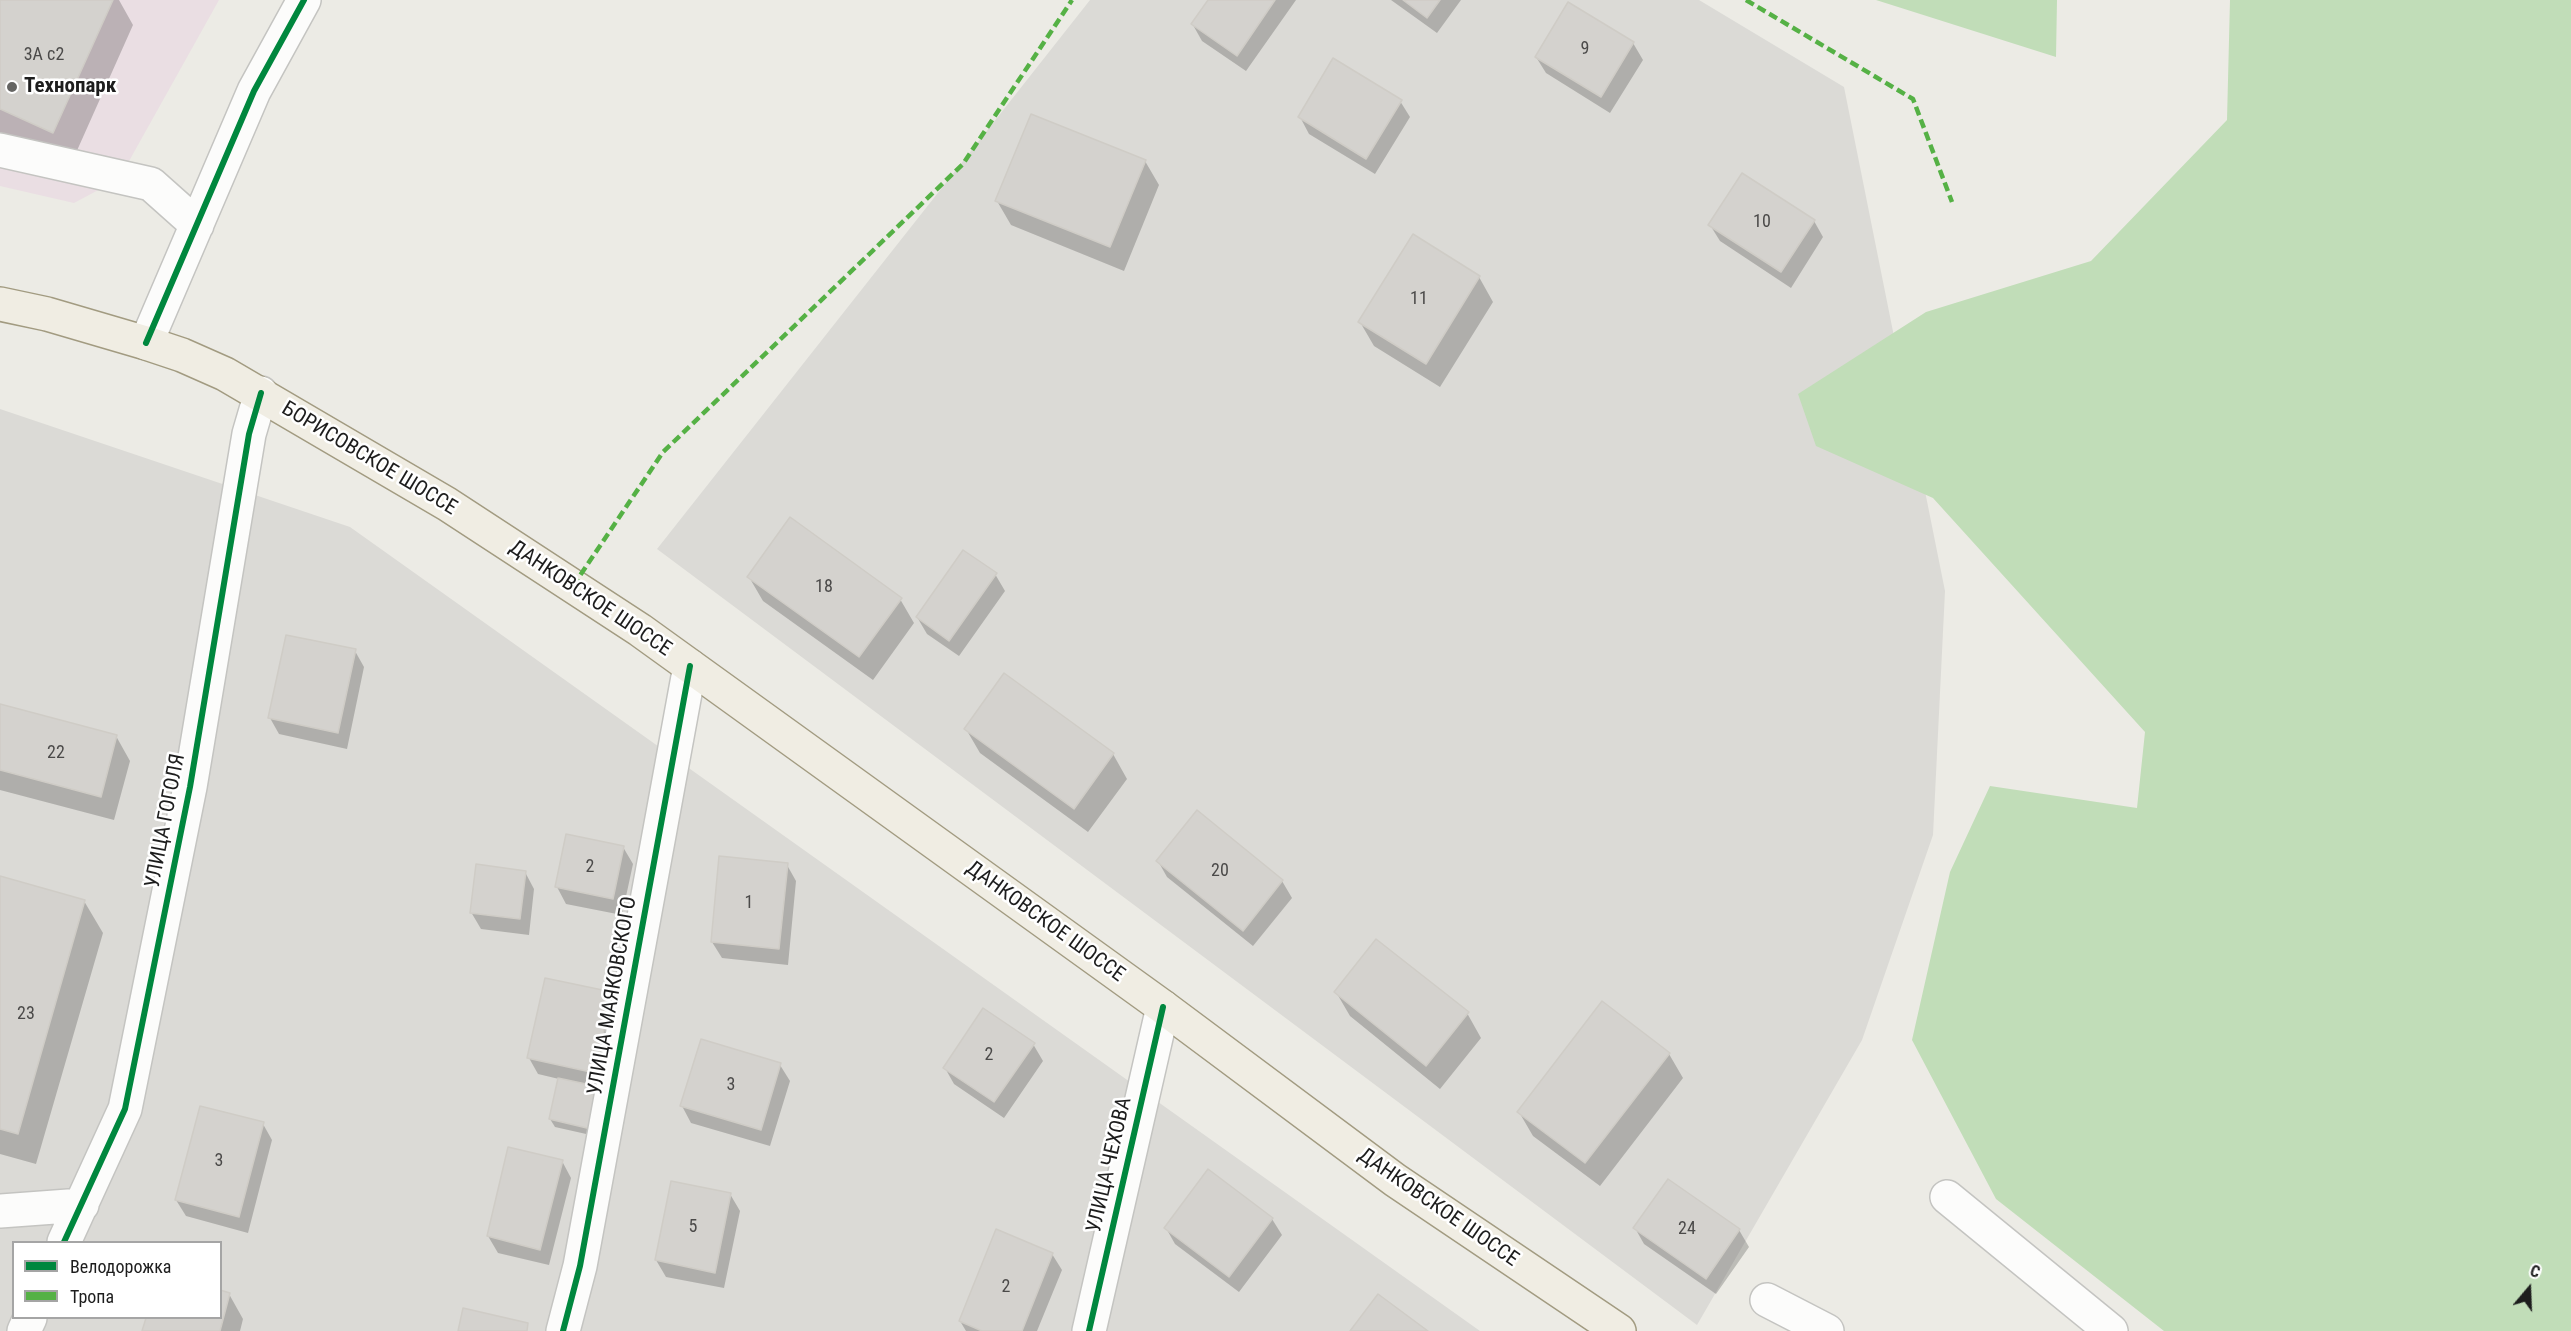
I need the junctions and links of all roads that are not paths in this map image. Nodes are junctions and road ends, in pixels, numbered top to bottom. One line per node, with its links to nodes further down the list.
1 (304, 0): 3 (street)
2 (0, 150): 3 (street)
3 (196, 225): 5 (street)
4 (0, 304): 5 (main road, БОРИСОВСКОЕ ШОССЕ)
5 (146, 343): 6 (main road, БОРИСОВСКОЕ ШОССЕ)
6 (261, 393): 7 (main road, БОРИСОВСКОЕ ШОССЕ); 11 (street, УЛИЦА ГОГОЛЯ)
7 (467, 519): 8 (main road, ДАНКОВСКОЕ ШОССЕ)
8 (690, 666): 9 (main road, ДАНКОВСКОЕ ШОССЕ); 15 (street, УЛИЦА МАЯКОВСКОГО)
9 (1163, 1007): 16 (street, УЛИЦА ЧЕХОВА); 17 (main road, ДАНКОВСКОЕ ШОССЕ)
10 (1947, 1197): 19 (street)
11 (82, 1204): 12 (street); 13 (street, УЛИЦА ГОГОЛЯ)
12 (0, 1211)
13 (64, 1241)
14 (1767, 1300): 18 (street)
15 (563, 1331)
16 (1089, 1331)
17 (1620, 1331)
18 (1827, 1331)
19 (2111, 1331)

